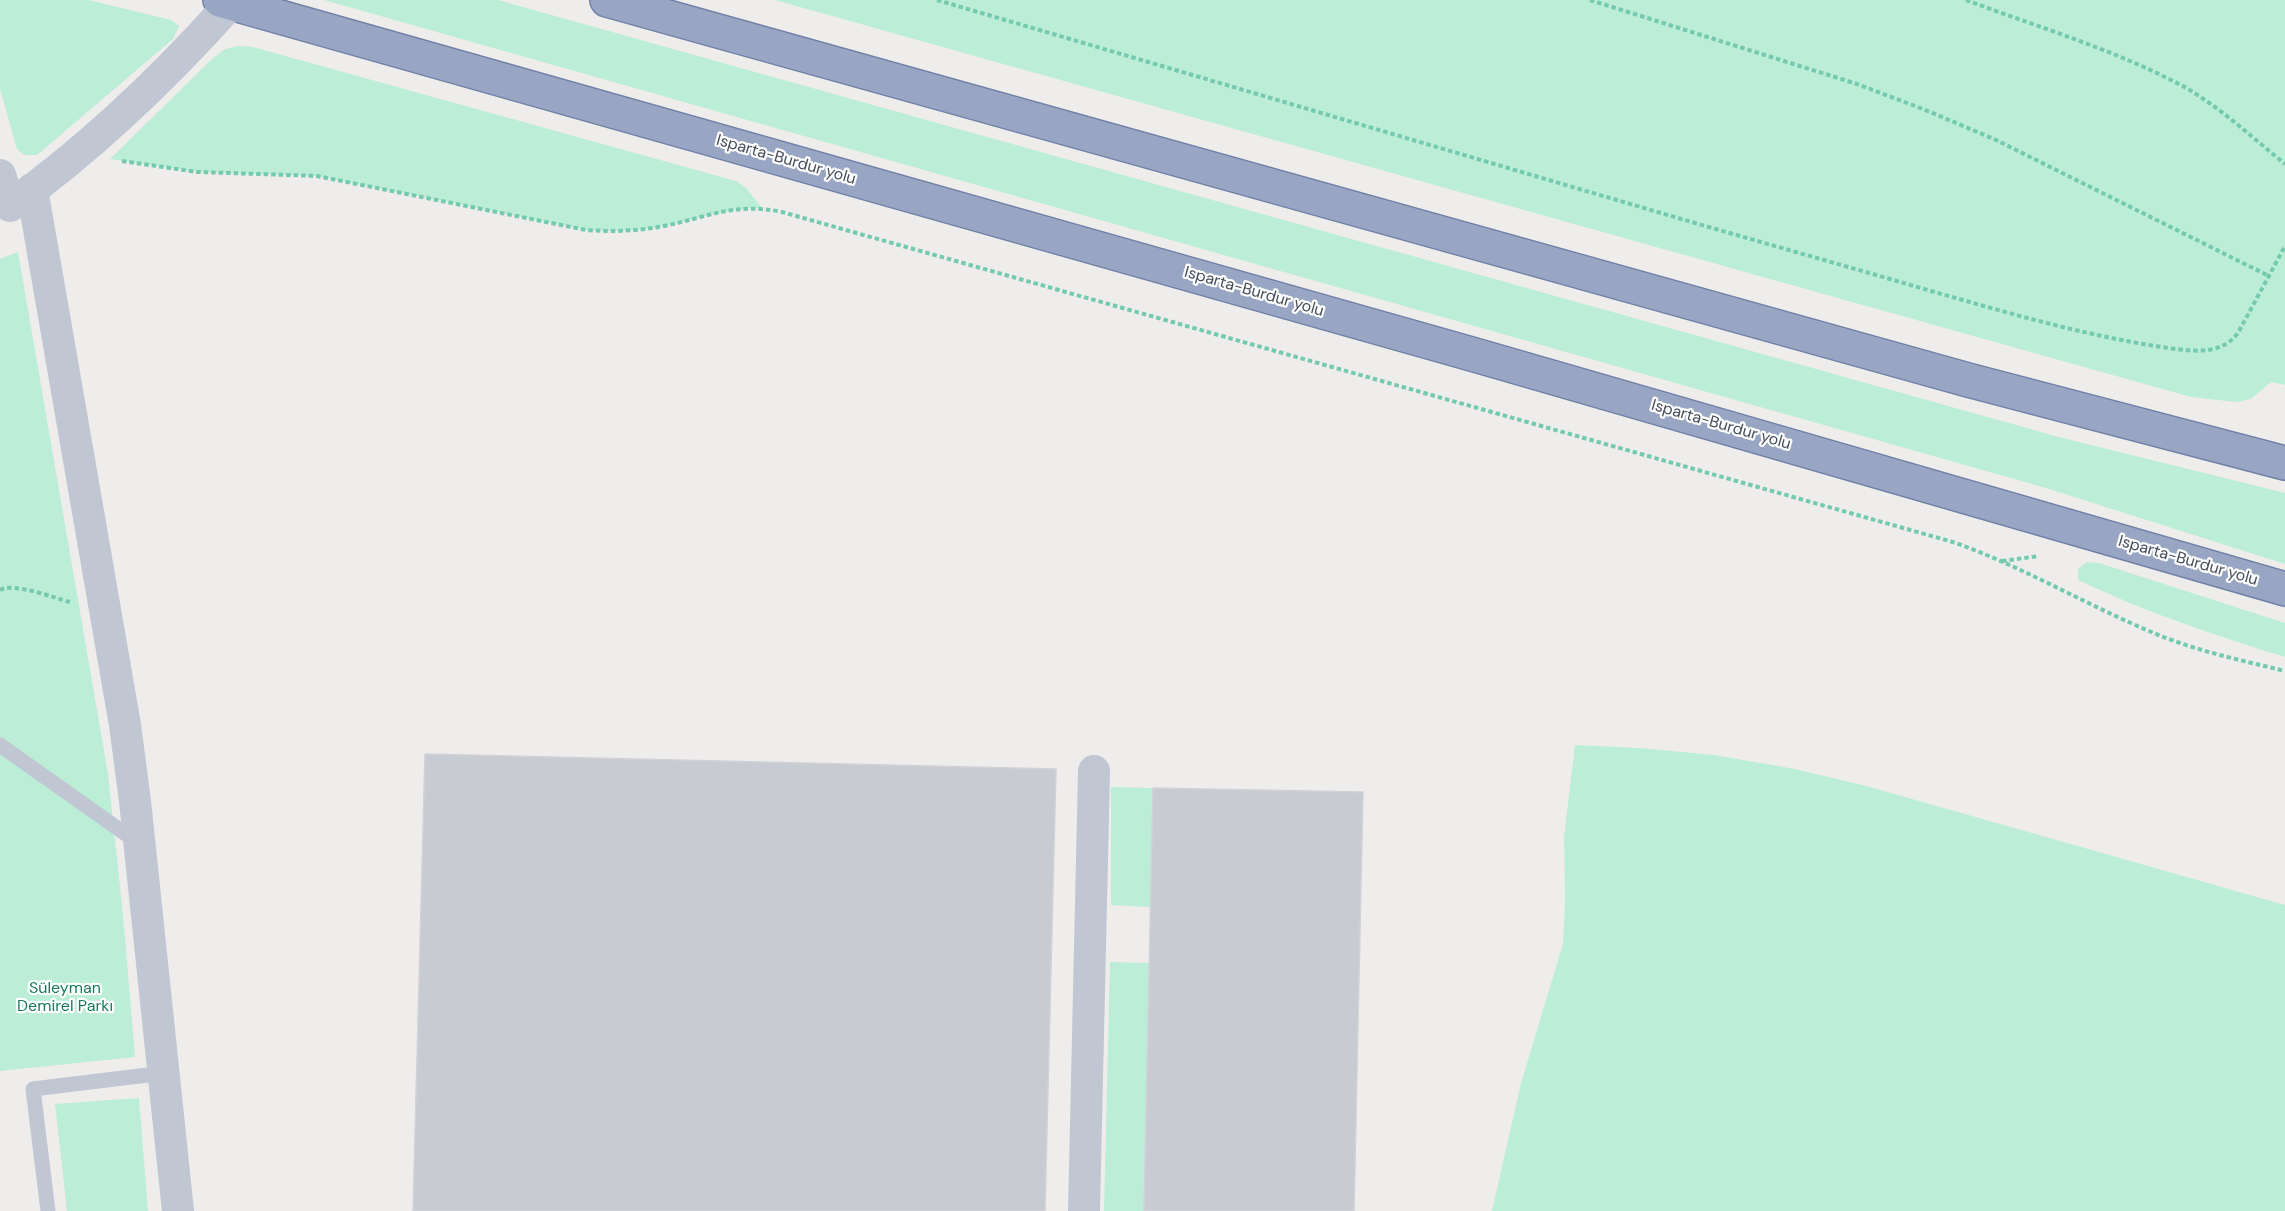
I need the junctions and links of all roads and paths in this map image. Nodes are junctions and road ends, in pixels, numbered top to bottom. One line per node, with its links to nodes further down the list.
1 (607, 0): 12 (highway)
2 (938, 0): 11 (path)
3 (1590, 0): 11 (path)
4 (1966, 0): 7 (path)
5 (226, 2): 6 (street); 13 (highway, Isparta-Burdur yolu)
6 (78, 154): 9 (street); 16 (path)
7 (2285, 164)
8 (0, 175): 9 (street)
9 (14, 203): 15 (street)
10 (2285, 246): 11 (path)
11 (2269, 276)
12 (2285, 463)
13 (2285, 589)
14 (0, 590): 15 (path)
15 (105, 612): 19 (street)
16 (2285, 671)
17 (0, 745): 19 (lane)
18 (1094, 771): 23 (street)
19 (140, 843): 20 (street)
20 (164, 1073): 21 (lane); 22 (street)
21 (48, 1211)
22 (178, 1211)
23 (1084, 1211)

